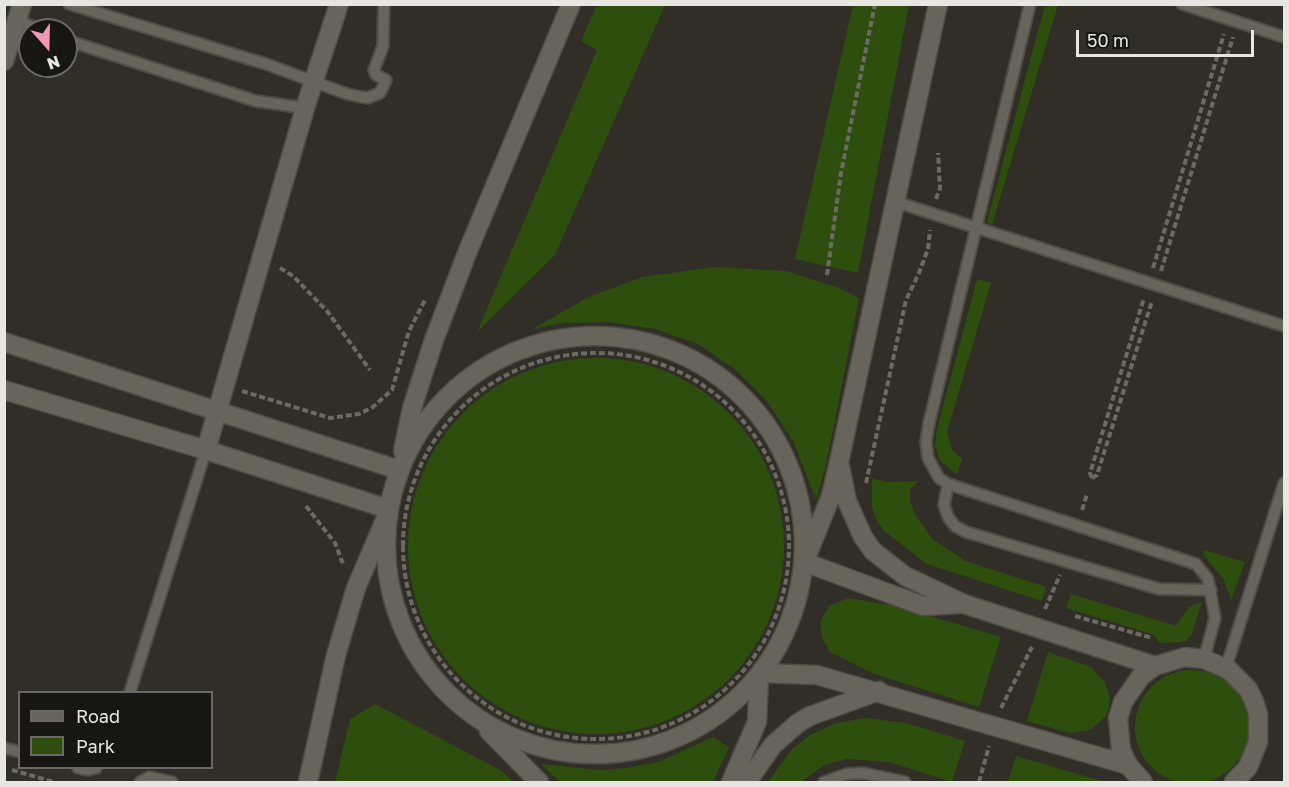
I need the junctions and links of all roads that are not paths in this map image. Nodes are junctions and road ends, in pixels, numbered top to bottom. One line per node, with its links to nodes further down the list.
1 (69, 4): 12 (lane)
2 (339, 4): 12 (street)
3 (384, 4): 12 (lane)
4 (571, 4): 22 (street)
5 (938, 4): 14 (street)
6 (1030, 4): 15 (lane)
7 (1182, 4): 9 (lane)
8 (19, 12): 11 (street)
9 (1284, 37)
10 (78, 44): 13 (lane)
11 (4, 61)
12 (313, 82): 13 (street)
13 (305, 108): 19 (street)
14 (896, 202): 15 (lane); 21 (street)
15 (976, 227): 16 (lane); 24 (lane)
16 (1284, 326)
17 (4, 342): 19 (street)
18 (4, 390): 20 (street)
19 (219, 410): 20 (street); 22 (street)
20 (206, 450): 25 (street); 33 (lane)
21 (839, 462): 26 (street); 28 (street)
22 (400, 469): 25 (street); 26 (street)
23 (1284, 483): 31 (lane)
24 (948, 484): 27 (lane); 27 (lane)
25 (388, 511): 35 (street); 40 (street)
26 (804, 561): 28 (street); 32 (street)
27 (1211, 590): 29 (lane)
28 (964, 604): 30 (street)
29 (1204, 659): 30 (street); 31 (street)
30 (1155, 666): 36 (street)
31 (1226, 668): 46 (street)
32 (760, 675): 34 (street); 35 (street); 42 (street)
33 (131, 691)
34 (879, 691): 36 (street); 43 (street)
35 (475, 717): 41 (street)
36 (1128, 765): 45 (street)
37 (827, 782): 44 (lane)
38 (140, 783): 39 (lane)
39 (172, 783)
40 (308, 783)
41 (540, 783)
42 (731, 783)
43 (747, 783)
44 (905, 783)
45 (1143, 783)
46 (1234, 783)

